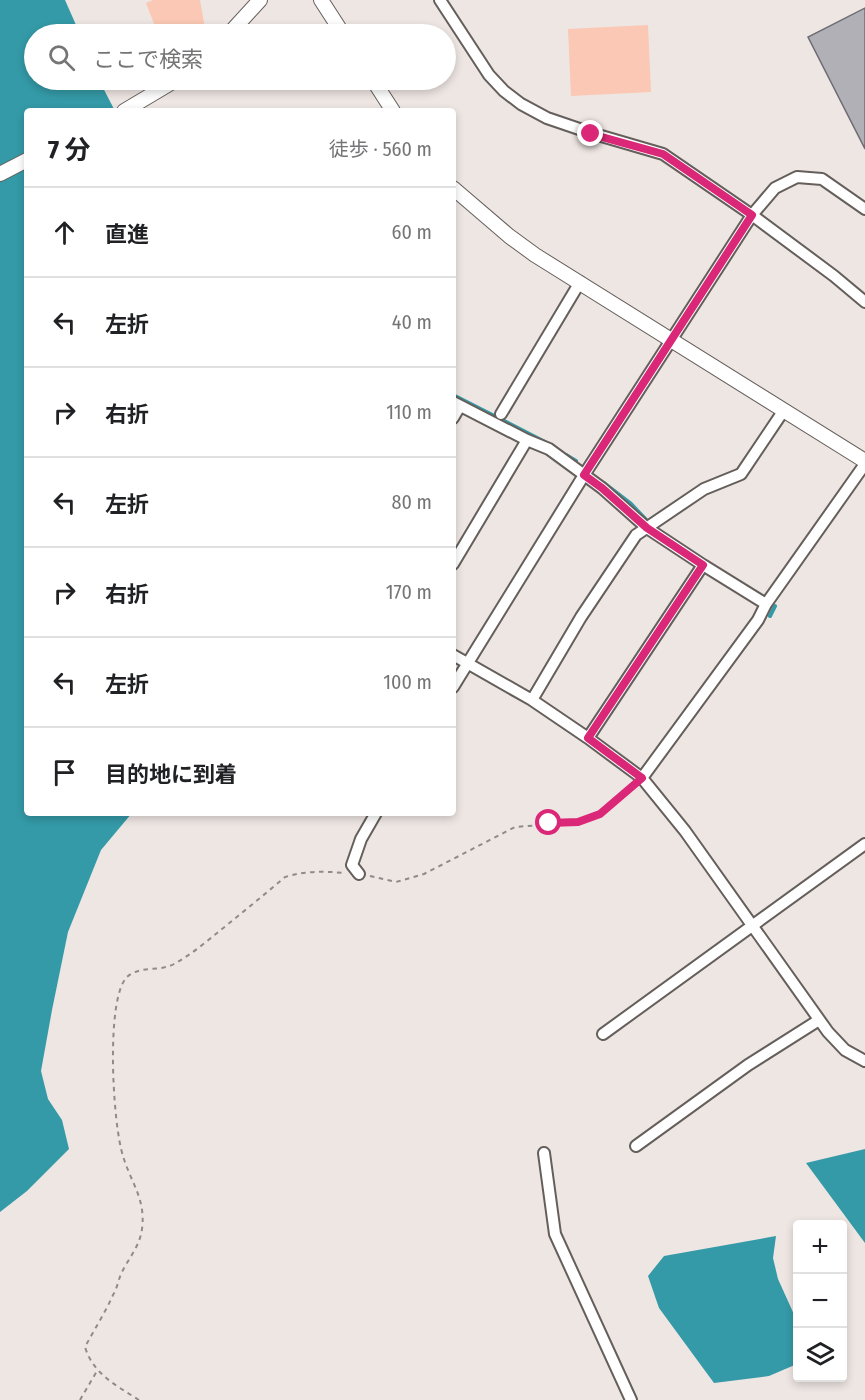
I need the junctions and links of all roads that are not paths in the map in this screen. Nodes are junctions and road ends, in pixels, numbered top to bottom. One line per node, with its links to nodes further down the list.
1 (260, 0): 4 (street)
2 (321, 0): 5 (street)
3 (440, 0): 6 (street)
4 (237, 24)
5 (337, 24)
6 (456, 24)
7 (456, 24): 16 (street)
8 (160, 90): 10 (street)
9 (379, 90): 11 (street)
10 (129, 108)
11 (391, 108)
12 (24, 162): 13 (street)
13 (0, 174)
14 (456, 191): 17 (street)
15 (865, 209): 16 (street)
16 (752, 215): 18 (street); 19 (street)
17 (580, 282): 19 (street); 22 (street)
18 (865, 302)
19 (671, 340): 21 (street); 25 (street)
20 (456, 404): 23 (street)
21 (784, 410): 24 (street); 26 (street)
22 (501, 414)
23 (527, 440): 25 (street); 27 (street)
24 (865, 463): 29 (street)
25 (584, 475): 26 (street); 31 (street)
26 (647, 528): 28 (street); 33 (street)
27 (456, 559)
28 (703, 565): 29 (street); 34 (street)
29 (766, 603): 35 (street)
30 (456, 657): 31 (street)
31 (467, 664): 32 (street); 33 (street)
32 (456, 682)
33 (532, 700): 34 (street)
34 (588, 738): 35 (street)
35 (642, 778): 39 (street)
36 (374, 816): 38 (street)
37 (865, 844): 39 (street)
38 (359, 874)
39 (752, 926): 40 (street); 41 (street)
40 (819, 1020): 42 (street); 43 (street)
41 (603, 1034)
42 (865, 1061)
43 (636, 1146)
44 (544, 1153): 45 (street)
45 (631, 1400)

